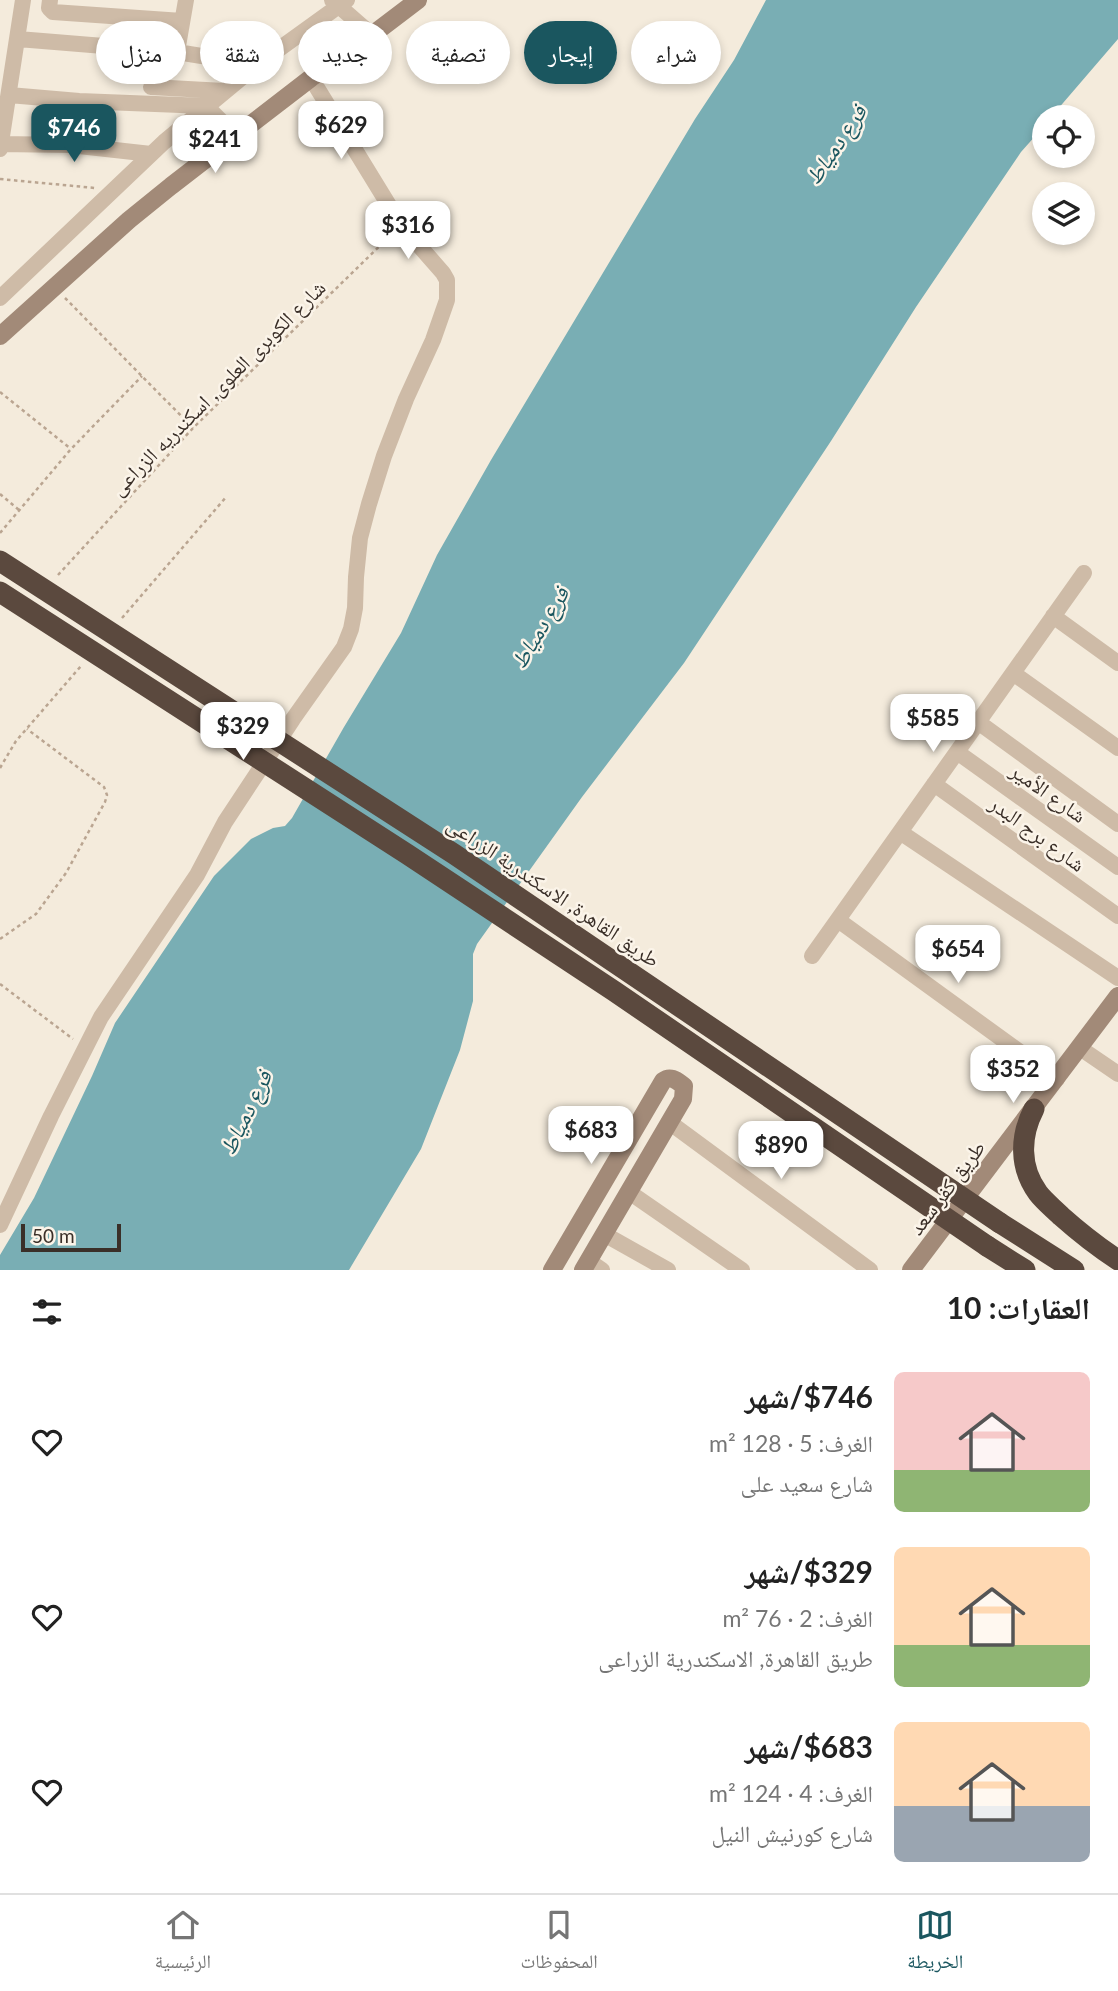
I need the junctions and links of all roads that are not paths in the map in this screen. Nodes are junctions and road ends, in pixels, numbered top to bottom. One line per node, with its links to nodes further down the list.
1 (23, 0): 10 (street)
2 (50, 0): 6 (street)
3 (186, 0): 7 (street)
4 (418, 0): 9 (street)
5 (340, 2): 8 (street); 12 (street)
6 (101, 8): 7 (street)
7 (182, 21)
8 (358, 21)
9 (390, 21)
10 (18, 39): 11 (street); 18 (street)
11 (96, 45)
12 (284, 45)
13 (234, 84): 17 (street)
14 (303, 84): 20 (street)
15 (315, 84): 49 (street)
16 (151, 87): 17 (street)
17 (224, 92): 19 (street)
18 (9, 95): 19 (street); 21 (street)
19 (206, 106): 20 (street); 22 (street)
20 (235, 135): 24 (street)
21 (0, 146): 22 (street)
22 (151, 154): 23 (street)
23 (0, 298)
24 (0, 336)
25 (0, 561): 59 (highway, طريق القاهرة, الاسكندرية الزراعى, bridge)
26 (1084, 573): 28 (street)
27 (0, 592): 58 (highway, bridge)
28 (1053, 616): 29 (street); 30 (street)
29 (1118, 663)
30 (1013, 673): 31 (street); 32 (street)
31 (978, 722): 33 (street); 35 (street)
32 (1118, 748)
33 (957, 752): 34 (street); 37 (street, شارع الأمير)
34 (934, 784): 36 (street); 38 (street, شارع برج البدر)
35 (1118, 824)
36 (900, 832): 39 (street); 41 (street)
37 (1118, 867)
38 (1118, 916)
39 (838, 920): 40 (street); 45 (street)
40 (812, 957)
41 (1118, 978)
42 (1118, 996): 43 (street, طريق كفر سعد)
43 (1080, 1048): 44 (street); 45 (street, طريق كفر سعد)
44 (1118, 1074)
45 (1057, 1079): 46 (street, طريق كفر سعد)
46 (1034, 1109): 51 (highway); 57 (street, طريق كفر سعد)
47 (669, 1122): 48 (street); 53 (street); 56 (street)
48 (629, 1192): 50 (street); 55 (street)
49 (0, 1225)
50 (604, 1234): 52 (street); 54 (street)
51 (1118, 1260)
52 (591, 1267)
53 (552, 1270)
54 (668, 1270)
55 (742, 1270)
56 (870, 1270)
57 (911, 1270)
58 (1025, 1270)
59 (1074, 1270)

